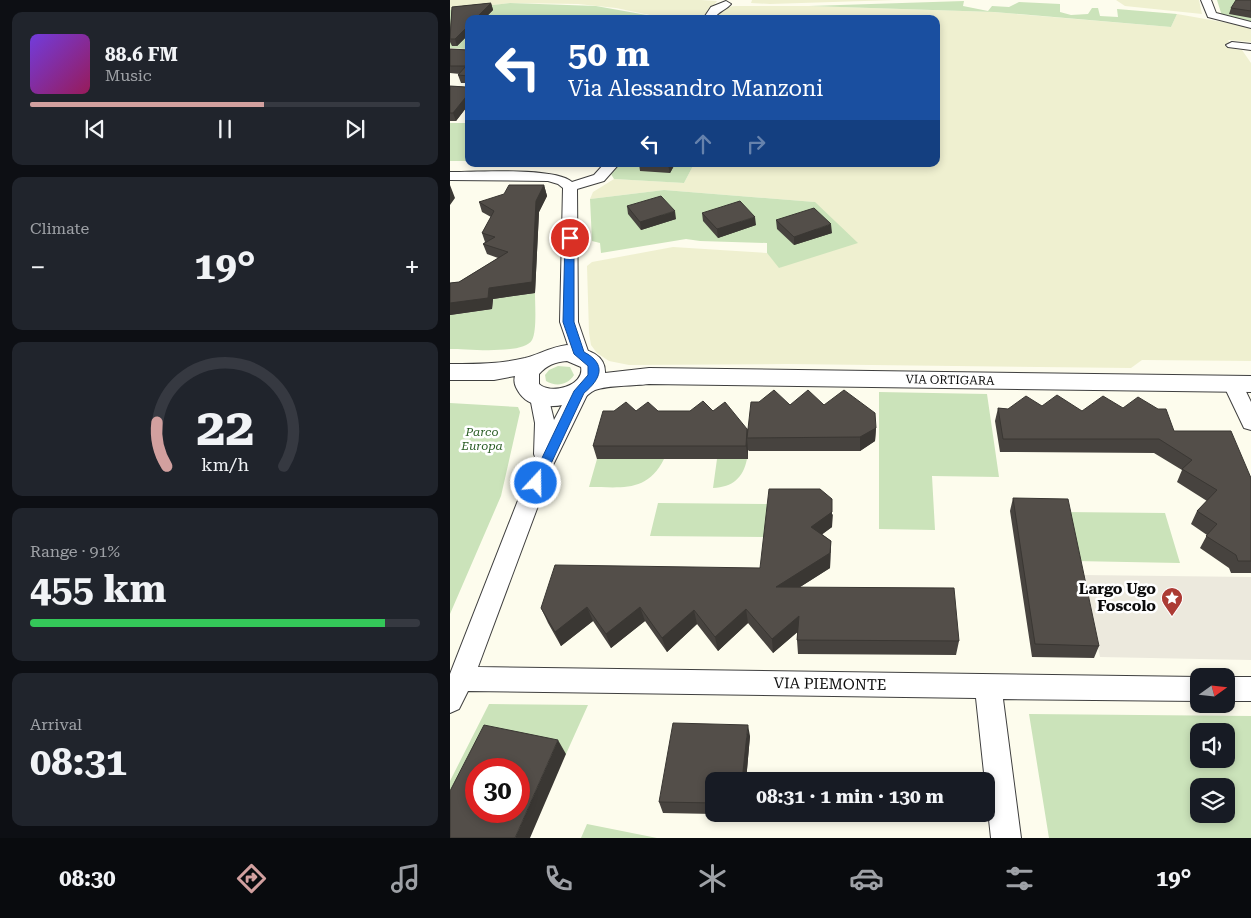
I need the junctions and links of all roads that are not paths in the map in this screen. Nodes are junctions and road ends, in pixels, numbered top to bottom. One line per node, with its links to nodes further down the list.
1 (1206, 0): 4 (street)
2 (726, 4): 3 (street)
3 (711, 15)
4 (1251, 25)
5 (1232, 45): 6 (street)
6 (1251, 47)
7 (609, 167): 9 (street)
8 (450, 176): 9 (street)
9 (569, 185): 10 (street)
10 (568, 322): 12 (street); 13 (street)
11 (450, 372): 13 (street)
12 (585, 374): 13 (street); 13 (street); 14 (street, VIA ORTIGARA); 16 (street)
13 (538, 375): 16 (street)
14 (1242, 384): 15 (street)
15 (1251, 423)
16 (543, 463): 21 (street)
17 (988, 686): 18 (street, VIA PIEMONTE); 21 (street, VIA PIEMONTE); 22 (street)
18 (1190, 689)
19 (1235, 689): 20 (street)
20 (1251, 689)
21 (456, 690)
22 (1006, 838)

